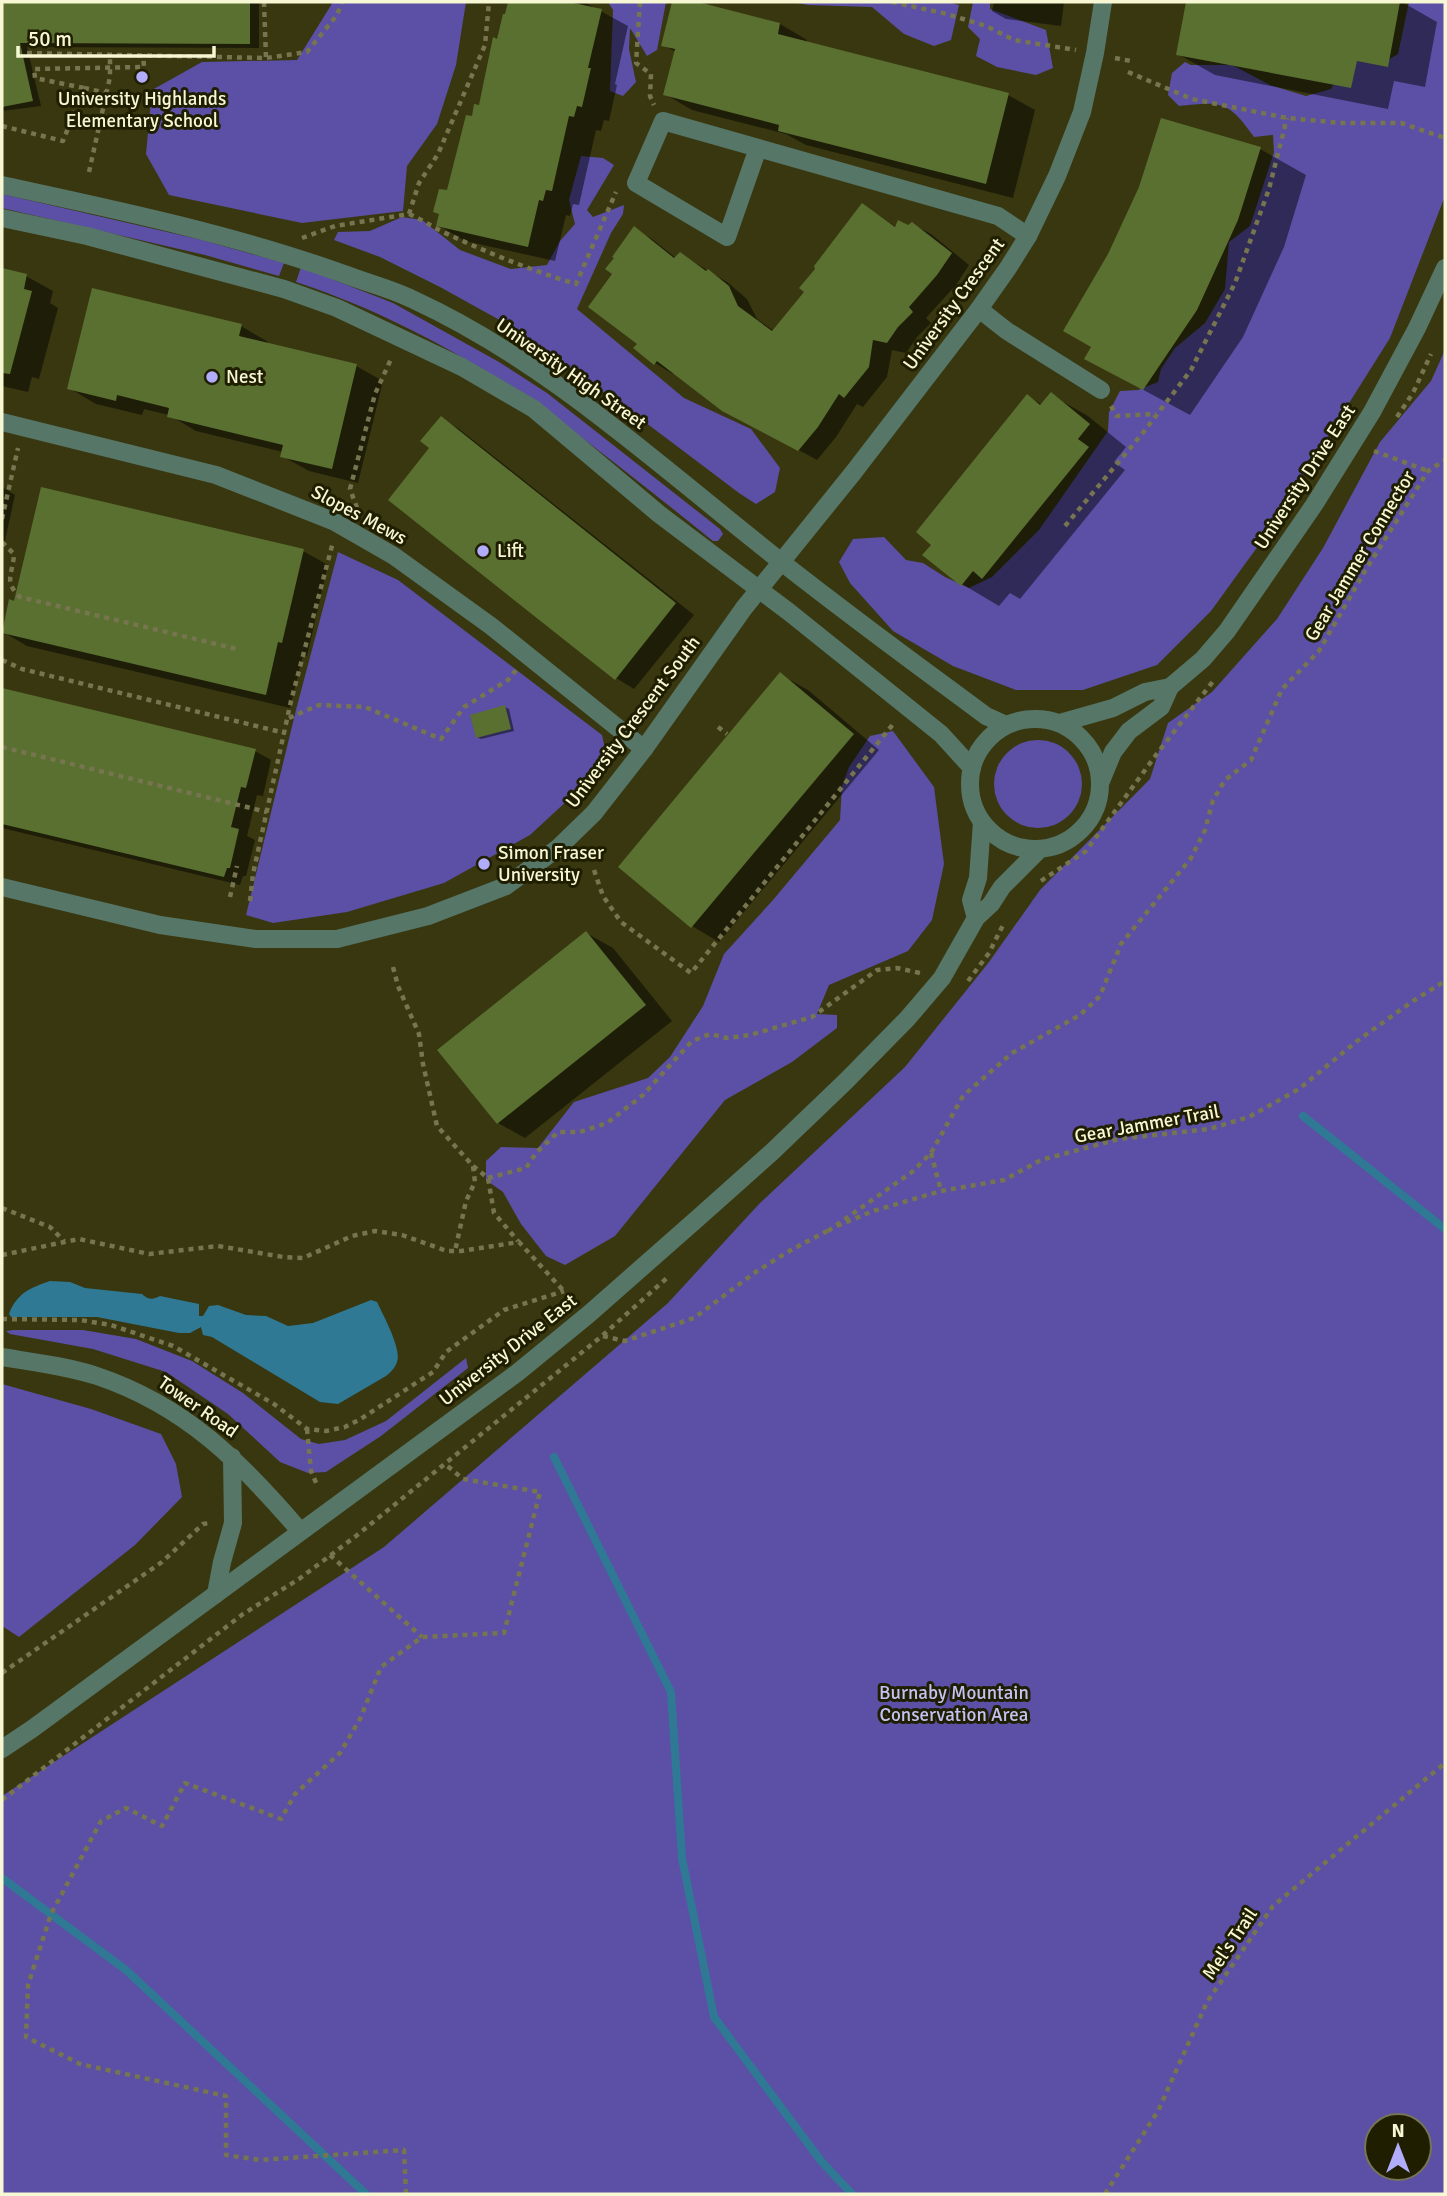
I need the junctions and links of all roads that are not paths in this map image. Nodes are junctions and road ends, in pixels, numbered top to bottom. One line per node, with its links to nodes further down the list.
1 (1103, 2): 5 (street, University Crescent)
2 (758, 148): 2 (street); 5 (street)
3 (2, 185): 10 (street, University High Street)
4 (2, 218): 11 (street)
5 (1028, 236): 7 (street, University Crescent)
6 (1445, 268): 12 (street, University Drive East)
7 (979, 309): 8 (street); 10 (street, University Crescent)
8 (1101, 390)
9 (2, 422): 15 (street, Slopes Mews)
10 (782, 563): 11 (street, University Crescent); 14 (street, University High Street)
11 (759, 589): 15 (street, University Crescent South); 16 (street)
12 (1170, 687): 13 (street, University Drive East); 17 (street, University Drive East)
13 (1060, 723): 14 (street); 17 (street)
14 (1006, 725): 16 (street)
15 (644, 749): 20 (street, University Crescent South)
16 (972, 768): 18 (street)
17 (1101, 781): 19 (street)
18 (982, 822): 19 (street); 21 (street, University Drive East)
19 (1040, 849): 21 (street, University Drive East)
20 (2, 887)
21 (976, 918): 24 (street, University Drive East)
22 (2, 1357): 23 (street, Tower Road)
23 (232, 1457): 24 (street, Tower Road); 25 (street)
24 (300, 1531): 25 (street, University Drive East)
25 (215, 1594): 26 (street, University Drive East)
26 (2, 1749)

